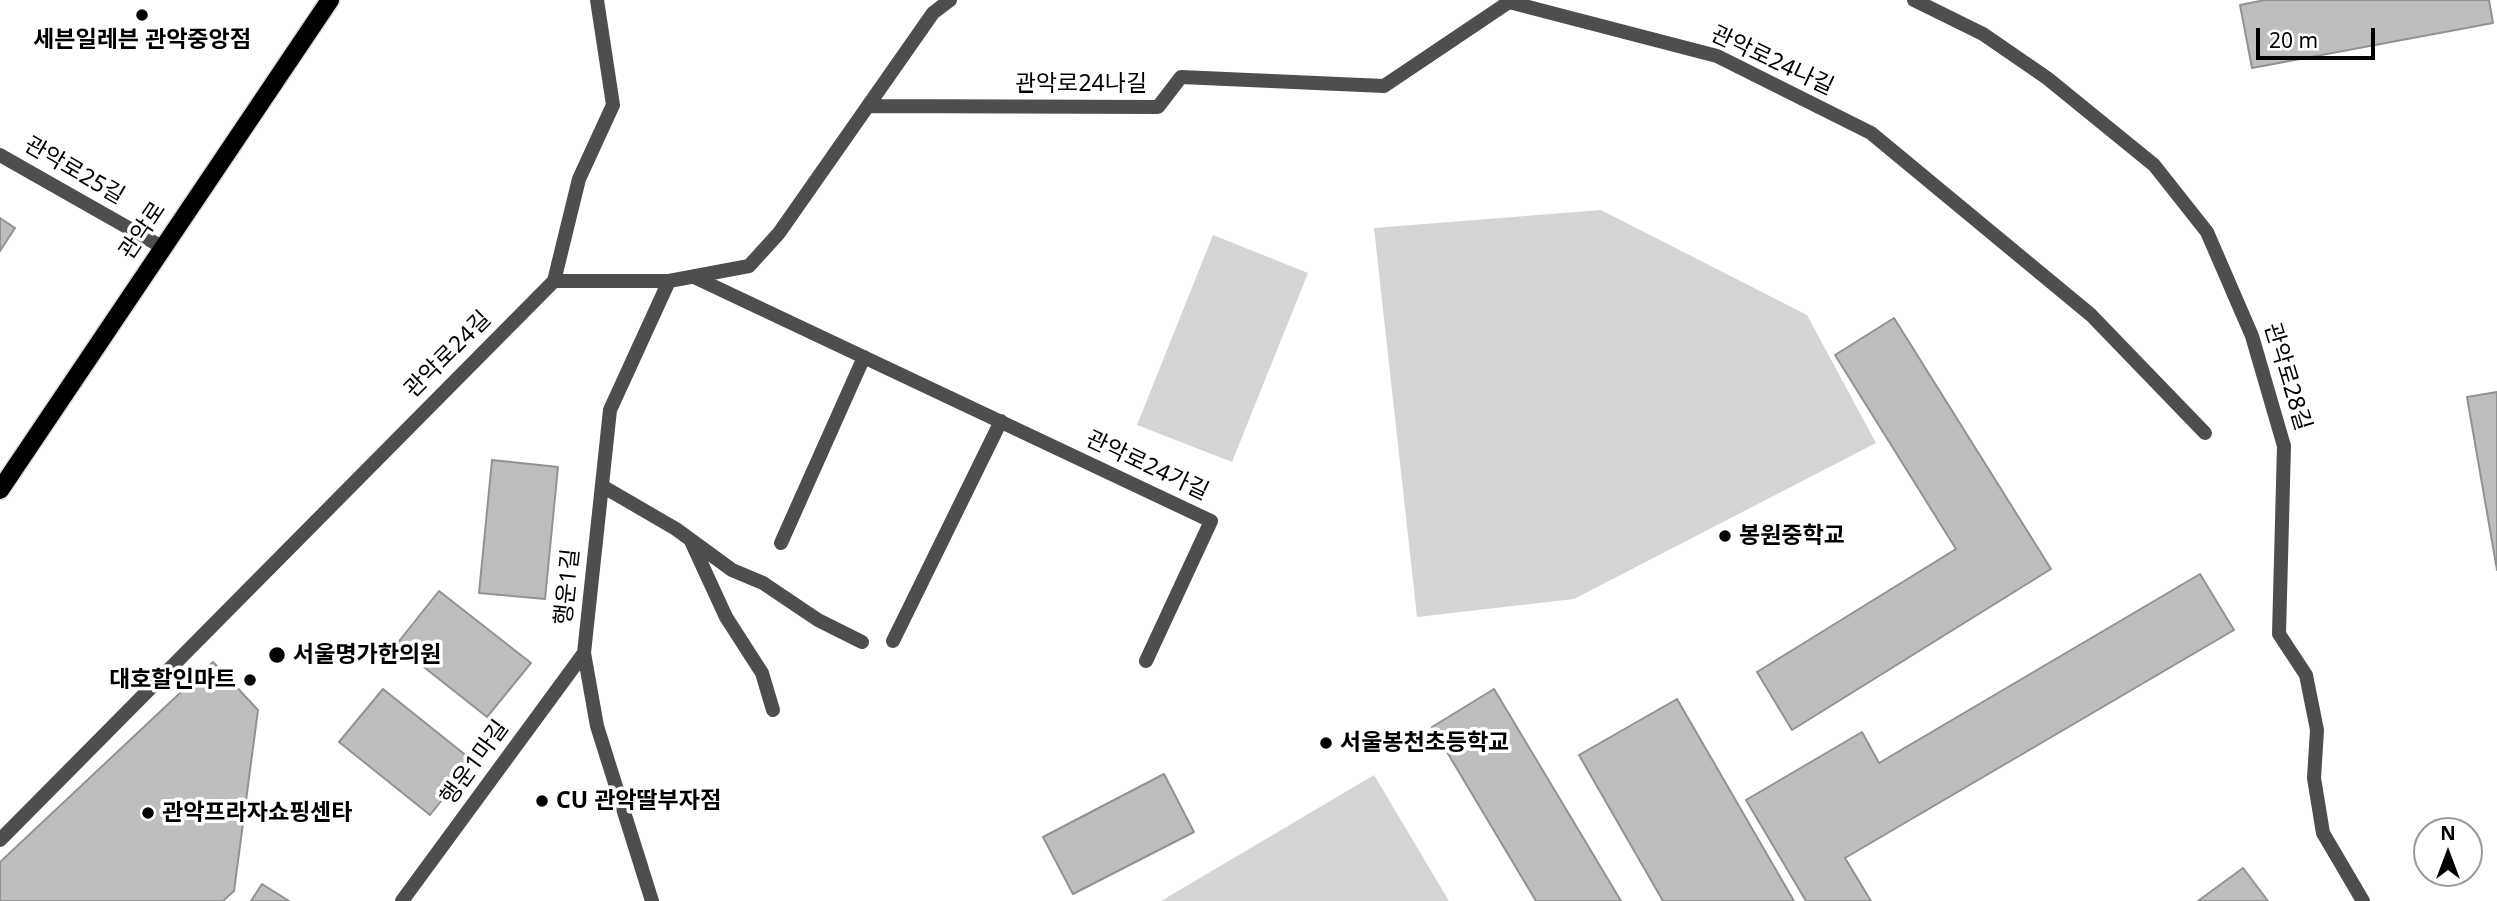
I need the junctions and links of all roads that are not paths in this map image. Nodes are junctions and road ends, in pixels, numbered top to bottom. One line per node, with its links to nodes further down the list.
1 (330, 0): 7 (main road, 관악로)
2 (597, 0): 9 (street)
3 (950, 0): 5 (street)
4 (1914, 0): 26 (street, 관악로28길)
5 (868, 106): 8 (street); 13 (street, 관악로24나길)
6 (0, 155): 7 (street, 관악로25길)
7 (162, 247): 15 (main road, 관악로)
8 (694, 277): 10 (street); 11 (street, 관악로24가길)
9 (554, 281): 10 (street); 23 (street, 관악로24길)
10 (669, 281): 14 (street, 행운1길)
11 (864, 357): 12 (street, 관악로24가길); 17 (street)
12 (1001, 421): 18 (street); 21 (street, 관악로24가길)
13 (2205, 433)
14 (602, 486): 16 (street); 20 (street, 행운1길)
15 (0, 490)
16 (691, 539): 19 (street); 22 (street)
17 (781, 543)
18 (892, 641)
19 (862, 642)
20 (584, 653): 24 (street, 행운1마길); 25 (street, 행운1길)
21 (1146, 661)
22 (773, 710)
23 (0, 839)
24 (402, 901)
25 (652, 901)
26 (2363, 901)

